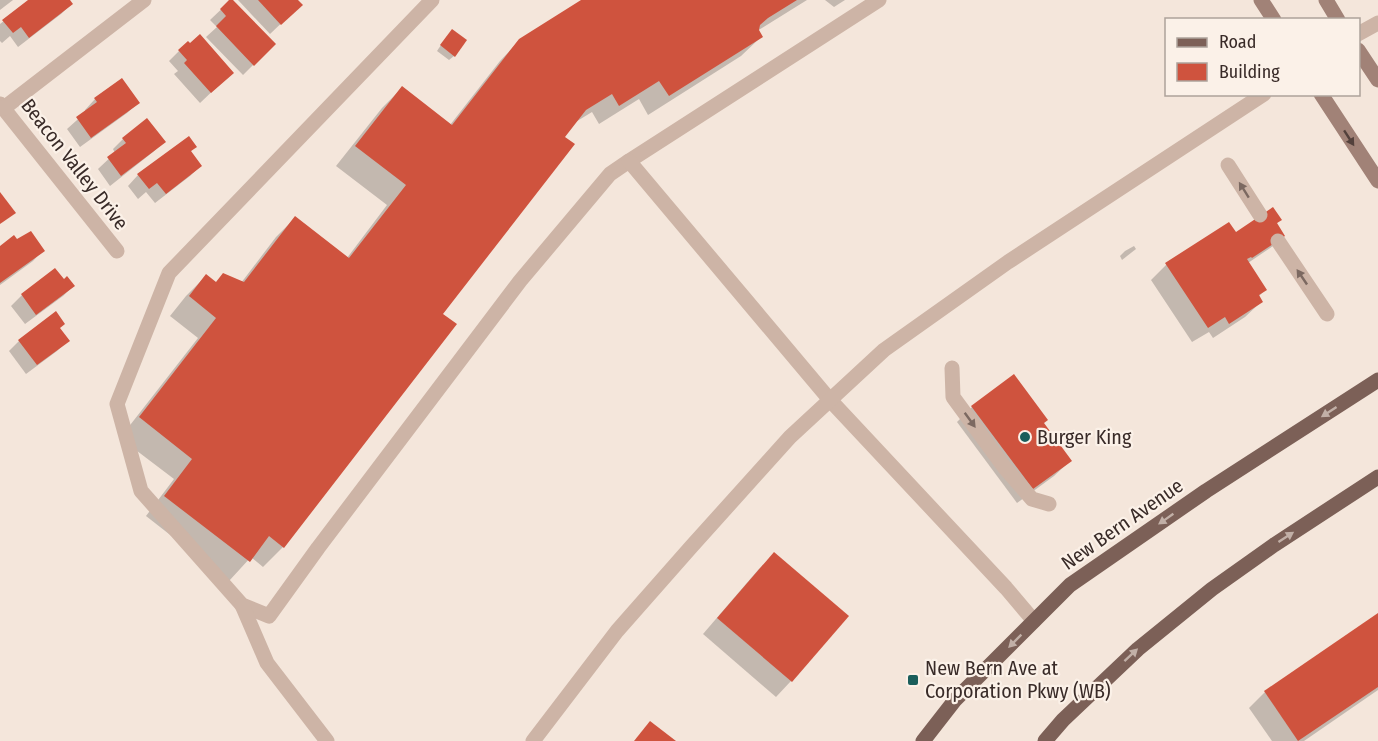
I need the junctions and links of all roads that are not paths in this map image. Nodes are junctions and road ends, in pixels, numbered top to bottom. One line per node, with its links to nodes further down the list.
1 (144, 0): 14 (street)
2 (432, 0): 27 (street)
3 (879, 0): 15 (street)
4 (1261, 0): 6 (main road)
5 (1326, 0): 7 (main road)
6 (1273, 18)
7 (1337, 18)
8 (1378, 23): 9 (street)
9 (1360, 33)
10 (1360, 52): 11 (main road)
11 (1378, 80)
12 (1261, 96): 24 (street)
13 (1322, 96): 17 (main road, one-way to 17)
14 (2, 106): 20 (street, Beacon Valley Drive)
15 (629, 161): 24 (street); 27 (street)
16 (1228, 165): 18 (street, one-way to 16)
17 (1378, 181)
18 (1260, 215)
19 (1278, 241): 21 (street, one-way to 19)
20 (117, 251)
21 (1327, 314)
22 (952, 368): 26 (street, one-way to 26)
23 (1378, 380): 28 (main road, New Bern Avenue, one-way to 28)
24 (830, 400): 28 (street); 30 (street)
25 (1378, 477): 32 (main road, one-way to 25)
26 (1049, 504)
27 (242, 605): 29 (street)
28 (1034, 621): 31 (main road, New Bern Avenue, one-way to 31)
29 (327, 741)
30 (533, 741)
31 (923, 741)
32 (1046, 741)

